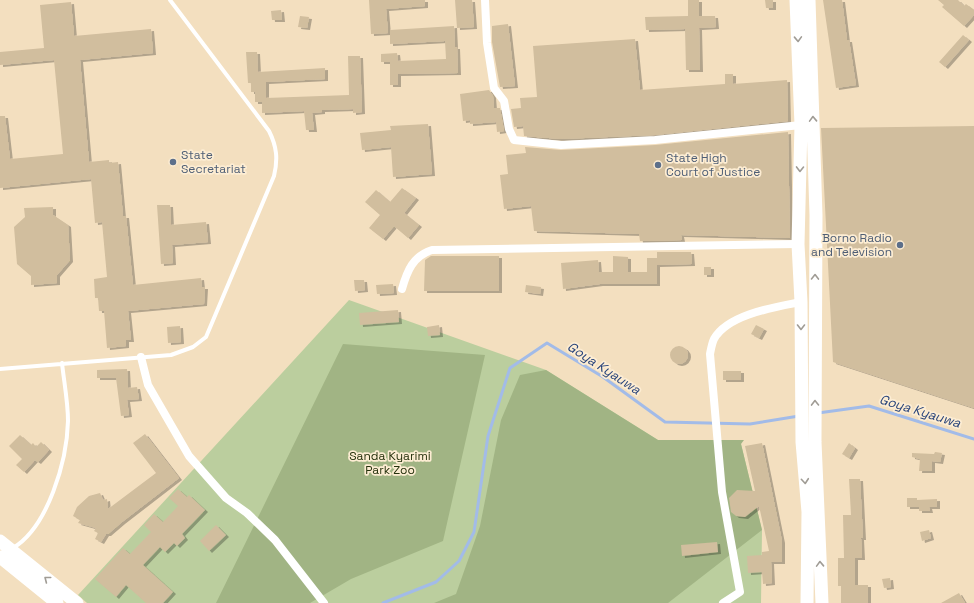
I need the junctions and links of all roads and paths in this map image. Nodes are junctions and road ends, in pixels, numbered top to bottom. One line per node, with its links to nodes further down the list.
1 (170, 0): 9 (lane)
2 (485, 0): 5 (street)
3 (796, 0): 5 (main road, one-way to 5)
4 (809, 0): 19 (main road, one-way to 4)
5 (801, 125): 6 (main road, one-way to 6)
6 (798, 244): 7 (street); 8 (main road)
7 (402, 290)
8 (801, 302): 17 (street); 18 (main road, one-way to 18)
9 (141, 357): 10 (lane); 16 (street)
10 (62, 363): 11 (lane); 13 (lane)
11 (0, 369)
12 (0, 540): 13 (main road)
13 (5, 553): 14 (main road); 15 (main road, one-way to 13)
14 (57, 603)
15 (77, 603)
16 (324, 603)
17 (723, 603)
18 (807, 603)
19 (822, 603)

